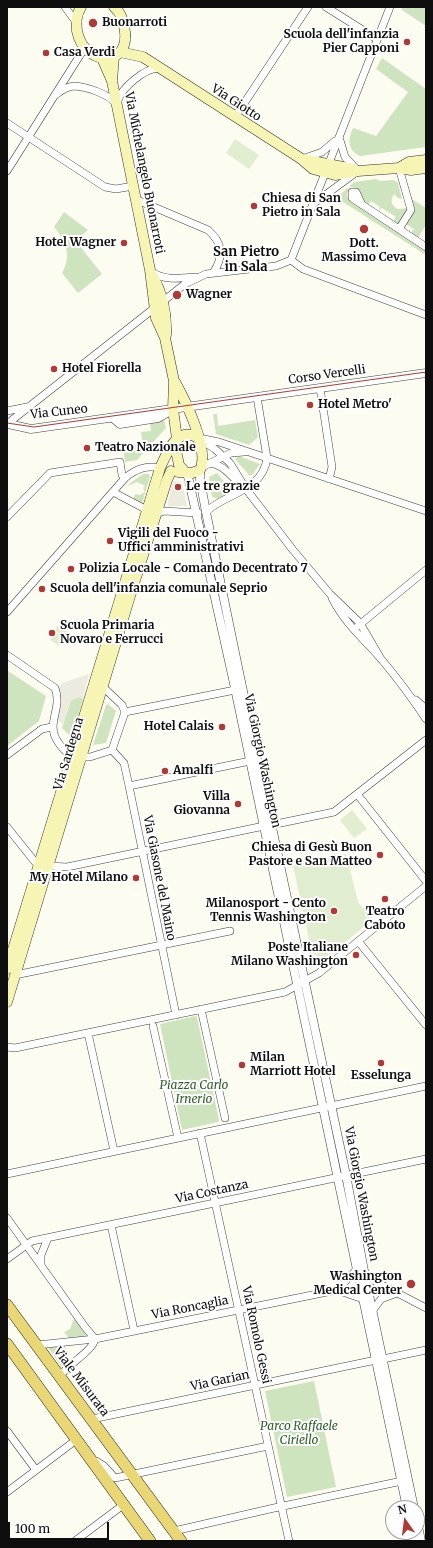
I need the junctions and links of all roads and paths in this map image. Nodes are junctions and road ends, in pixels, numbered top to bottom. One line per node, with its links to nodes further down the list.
1 (65, 7): 8 (street)
2 (81, 7): 8 (main road)
3 (114, 7): 7 (main road)
4 (308, 7): 19 (street)
5 (326, 7): 10 (street)
6 (390, 7): 10 (street)
7 (120, 11): 9 (main road)
8 (76, 22): 11 (main road)
9 (125, 37): 12 (main road, Via Michelangelo Buonarroti); 13 (main road)
10 (377, 39): 22 (street)
11 (82, 46): 14 (main road); 17 (street)
12 (117, 54): 13 (main road); 14 (main road); 16 (main road, Via Michelangelo Buonarroti)
13 (143, 57): 15 (main road, Via Giotto)
14 (102, 58): 16 (main road, Via Michelangelo Buonarroti)
15 (159, 68): 18 (street); 19 (main road, Via Giotto)
16 (112, 81): 18 (main road, Via Michelangelo Buonarroti)
17 (55, 96): 18 (street); 21 (street)
18 (117, 106): 30 (main road, Via Michelangelo Buonarroti)
19 (234, 117): 23 (main road, Via Giotto)
20 (7, 123): 21 (street)
21 (28, 137): 28 (street); 30 (street)
22 (339, 137): 23 (street); 25 (street); 29 (street)
23 (300, 158): 25 (main road, Via Giotto)
24 (426, 160): 26 (main road)
25 (326, 168): 29 (main road); 33 (street)
26 (399, 168): 27 (main road); 29 (main road); 34 (street)
27 (426, 168)
28 (7, 171)
29 (358, 171): 33 (street)
30 (133, 186): 31 (main road, Via Michelangelo Buonarroti)
31 (135, 199): 37 (main road, Via Michelangelo Buonarroti); 38 (street)
32 (361, 203): 34 (street)
33 (313, 204): 36 (street)
34 (399, 229): 35 (street)
35 (426, 247)
36 (291, 260): 38 (street); 42 (street)
37 (150, 270): 39 (street); 40 (main road, Via Michelangelo Buonarroti); 41 (main road, Via Michelangelo Buonarroti)
38 (213, 273): 39 (street)
39 (198, 277): 40 (street)
40 (163, 302): 41 (street); 43 (main road, Via Michelangelo Buonarroti)
41 (155, 309): 43 (main road, Via Michelangelo Buonarroti); 48 (street)
42 (426, 315)
43 (165, 338): 45 (main road, Via Michelangelo Buonarroti)
44 (425, 373): 46 (street, Corso Vercelli)
45 (174, 381): 49 (main road, Via Michelangelo Buonarroti); 50 (main road, Via Michelangelo Buonarroti)
46 (320, 388): 47 (street, Corso Vercelli); 63 (street)
47 (257, 397): 49 (street, Corso Vercelli); 57 (street)
48 (31, 405): 51 (street); 52 (street)
49 (188, 407): 50 (street, Via Cuneo); 53 (main road, Via Michelangelo Buonarroti)
50 (173, 409): 52 (street, Via Cuneo); 54 (main road, Via Michelangelo Buonarroti)
51 (7, 411)
52 (7, 424)
53 (198, 438): 54 (main road); 55 (street); 56 (street); 58 (main road)
54 (177, 439): 59 (main road); 61 (main road)
55 (246, 451): 56 (street); 57 (street)
56 (223, 456): 58 (street); 64 (street)
57 (267, 458): 63 (street); 64 (street)
58 (203, 467): 61 (main road); 64 (street); 68 (street)
59 (160, 468): 60 (main road); 62 (street); 67 (main road)
60 (172, 472): 61 (main road); 67 (main road)
61 (186, 472): 68 (street)
62 (125, 478): 65 (street); 69 (street)
63 (329, 479): 66 (street)
64 (246, 489): 68 (street); 71 (street)
65 (113, 492): 67 (street); 72 (street)
66 (426, 511)
67 (152, 512): 68 (street); 77 (main road, Via Sardegna)
68 (202, 512): 78 (street, Via Giorgio Washington)
69 (7, 517)
70 (426, 570): 73 (street)
71 (330, 594): 73 (street); 74 (street)
72 (7, 612)
73 (360, 623): 74 (street); 76 (street)
74 (356, 634): 76 (street)
75 (7, 655): 83 (street)
76 (381, 659): 79 (street)
77 (99, 685): 81 (street); 87 (main road, Via Sardegna)
78 (239, 689): 81 (street); 88 (street, Via Giorgio Washington)
79 (411, 696): 80 (street); 82 (street)
80 (426, 709)
81 (125, 712): 85 (street)
82 (426, 719)
83 (52, 727): 86 (street); 87 (street)
84 (426, 740): 90 (street)
85 (112, 750): 87 (street); 89 (street, Via Giasone del Maino)
86 (7, 756)
87 (76, 756): 94 (main road, Via Sardegna)
88 (254, 760): 89 (street); 91 (street, Via Giorgio Washington)
89 (130, 786): 93 (street, Via Giasone del Maino)
90 (357, 794): 91 (street); 95 (street)
91 (268, 826): 93 (street); 101 (street, Via Giorgio Washington); 102 (street, Via Giorgio Washington)
92 (7, 827): 94 (street)
93 (143, 851): 94 (street); 99 (street, Via Giasone del Maino)
94 (44, 865): 100 (main road, Via Sardegna)
95 (426, 881)
96 (426, 886): 98 (street)
97 (230, 931): 99 (street)
98 (358, 941): 101 (street); 107 (street)
99 (161, 945): 100 (street); 105 (street, Via Giasone del Maino)
100 (10, 973): 103 (main road, Via Sardegna)
101 (305, 981): 102 (street); 111 (street, Via Giorgio Washington)
102 (297, 985): 104 (street); 112 (street, Via Giorgio Washington)
103 (7, 1002)
104 (201, 1009): 105 (street); 113 (street)
105 (176, 1014): 106 (street)
106 (153, 1023): 108 (street); 115 (street)
107 (426, 1025)
108 (88, 1033): 109 (street); 116 (street)
109 (7, 1047)
110 (426, 1086): 111 (street)
111 (331, 1106): 112 (street); 119 (street, Via Giorgio Washington)
112 (322, 1108): 114 (street); 120 (street, Via Giorgio Washington)
113 (225, 1118)
114 (200, 1133): 115 (street); 121 (street, Via Romolo Gessi)
115 (178, 1138): 116 (street)
116 (114, 1151): 118 (street)
117 (426, 1159): 119 (street, Via Costanza)
118 (7, 1174)
119 (346, 1175): 120 (street, Via Costanza); 129 (street, Via Giorgio Washington)
120 (337, 1177): 121 (street, Via Costanza); 128 (street, Via Giorgio Washington)
121 (216, 1202): 123 (street, Via Costanza); 135 (street, Via Romolo Gessi)
122 (7, 1218): 125 (street)
123 (111, 1225): 124 (street, Via Costanza); 137 (street)
124 (48, 1238): 125 (street, Via Costanza); 127 (street)
125 (26, 1245): 126 (street, Via Costanza); 127 (street)
126 (7, 1259)
127 (40, 1265): 138 (street)
128 (357, 1269): 130 (street); 132 (street, Via Giorgio Washington)
129 (365, 1276): 131 (street); 136 (street, Via Giorgio Washington)
130 (337, 1290): 132 (street); 135 (street, Via Roncaglia)
131 (397, 1293): 134 (street); 136 (street)
132 (363, 1299): 136 (street); 142 (street, Via Giorgio Washington)
133 (7, 1305): 140 (main road, Viale Misurata)
134 (426, 1308)
135 (240, 1310): 137 (street, Via Roncaglia); 144 (street, Via Romolo Gessi)
136 (373, 1310): 142 (street, Via Giorgio Washington)
137 (134, 1330): 138 (street, Via Roncaglia)
138 (95, 1339): 140 (street, Via Roncaglia); 143 (street)
139 (7, 1344): 147 (main road)
140 (37, 1345): 143 (main road, Viale Misurata)
141 (426, 1350): 142 (street, Via Garian)
142 (380, 1360): 144 (street, Via Garian); 152 (street, Via Giorgio Washington)
143 (60, 1376): 145 (main road, Viale Misurata)
144 (256, 1385): 145 (street, Via Garian); 148 (street, Via Romolo Gessi)
145 (92, 1419): 151 (main road, Viale Misurata)
146 (7, 1431): 150 (street)
147 (76, 1440): 149 (main road); 150 (street)
148 (268, 1446): 151 (street); 157 (street, Via Romolo Gessi)
149 (92, 1462): 151 (street); 156 (main road)
150 (36, 1470): 153 (street)
151 (133, 1475): 158 (main road, Viale Misurata)
152 (405, 1480): 154 (street, Via Giorgio Washington); 155 (street, Via Giorgio Washington); 157 (street)
153 (7, 1492)
154 (406, 1500)
155 (411, 1500)
156 (124, 1505): 159 (street); 160 (main road)
157 (282, 1506): 158 (street); 162 (street, Via Romolo Gessi)
158 (174, 1531): 161 (main road, Viale Misurata)
159 (74, 1541)
160 (150, 1541)
161 (181, 1541)
162 (289, 1541)

